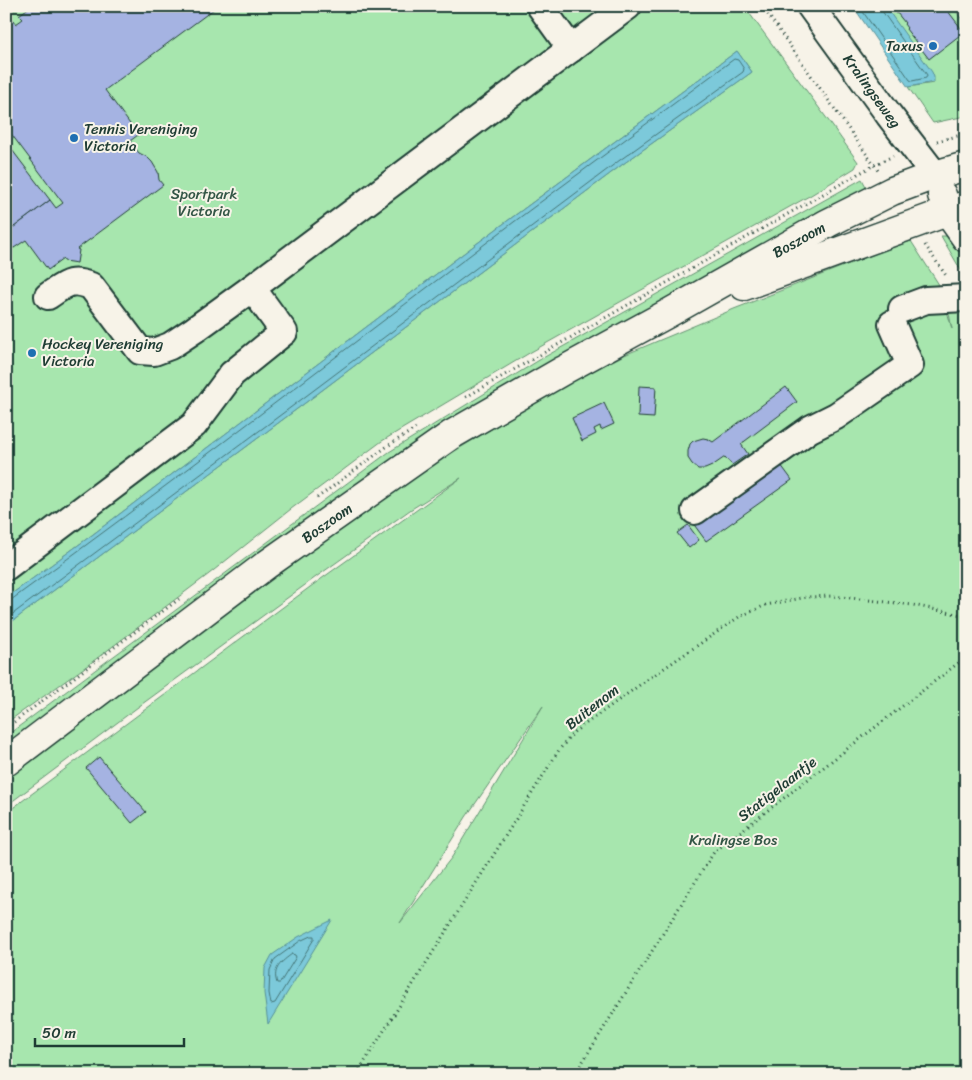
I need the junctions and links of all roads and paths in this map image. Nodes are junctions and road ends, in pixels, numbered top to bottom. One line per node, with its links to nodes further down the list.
1 (540, 6): 5 (street)
2 (628, 6): 5 (street)
3 (762, 6): 6 (path)
4 (810, 6): 8 (street, Kralingseweg)
5 (571, 49): 11 (street)
6 (874, 165)
7 (966, 166): 8 (main road, Boszoom)
8 (935, 175): 9 (main road, Kralingseweg); 14 (main road, Boszoom)
9 (959, 206): 10 (main road, Kralingseweg); 14 (main road, Boszoom)
10 (966, 238)
11 (252, 288): 12 (street); 16 (street)
12 (48, 296)
13 (966, 298): 15 (street)
14 (667, 314): 19 (main road, Boszoom)
15 (695, 511)
16 (6, 567)
17 (966, 616): 20 (path, Buitenom)
18 (966, 658): 21 (path, Statigelaantje)
19 (6, 762)
20 (357, 1074)
21 (575, 1074)

